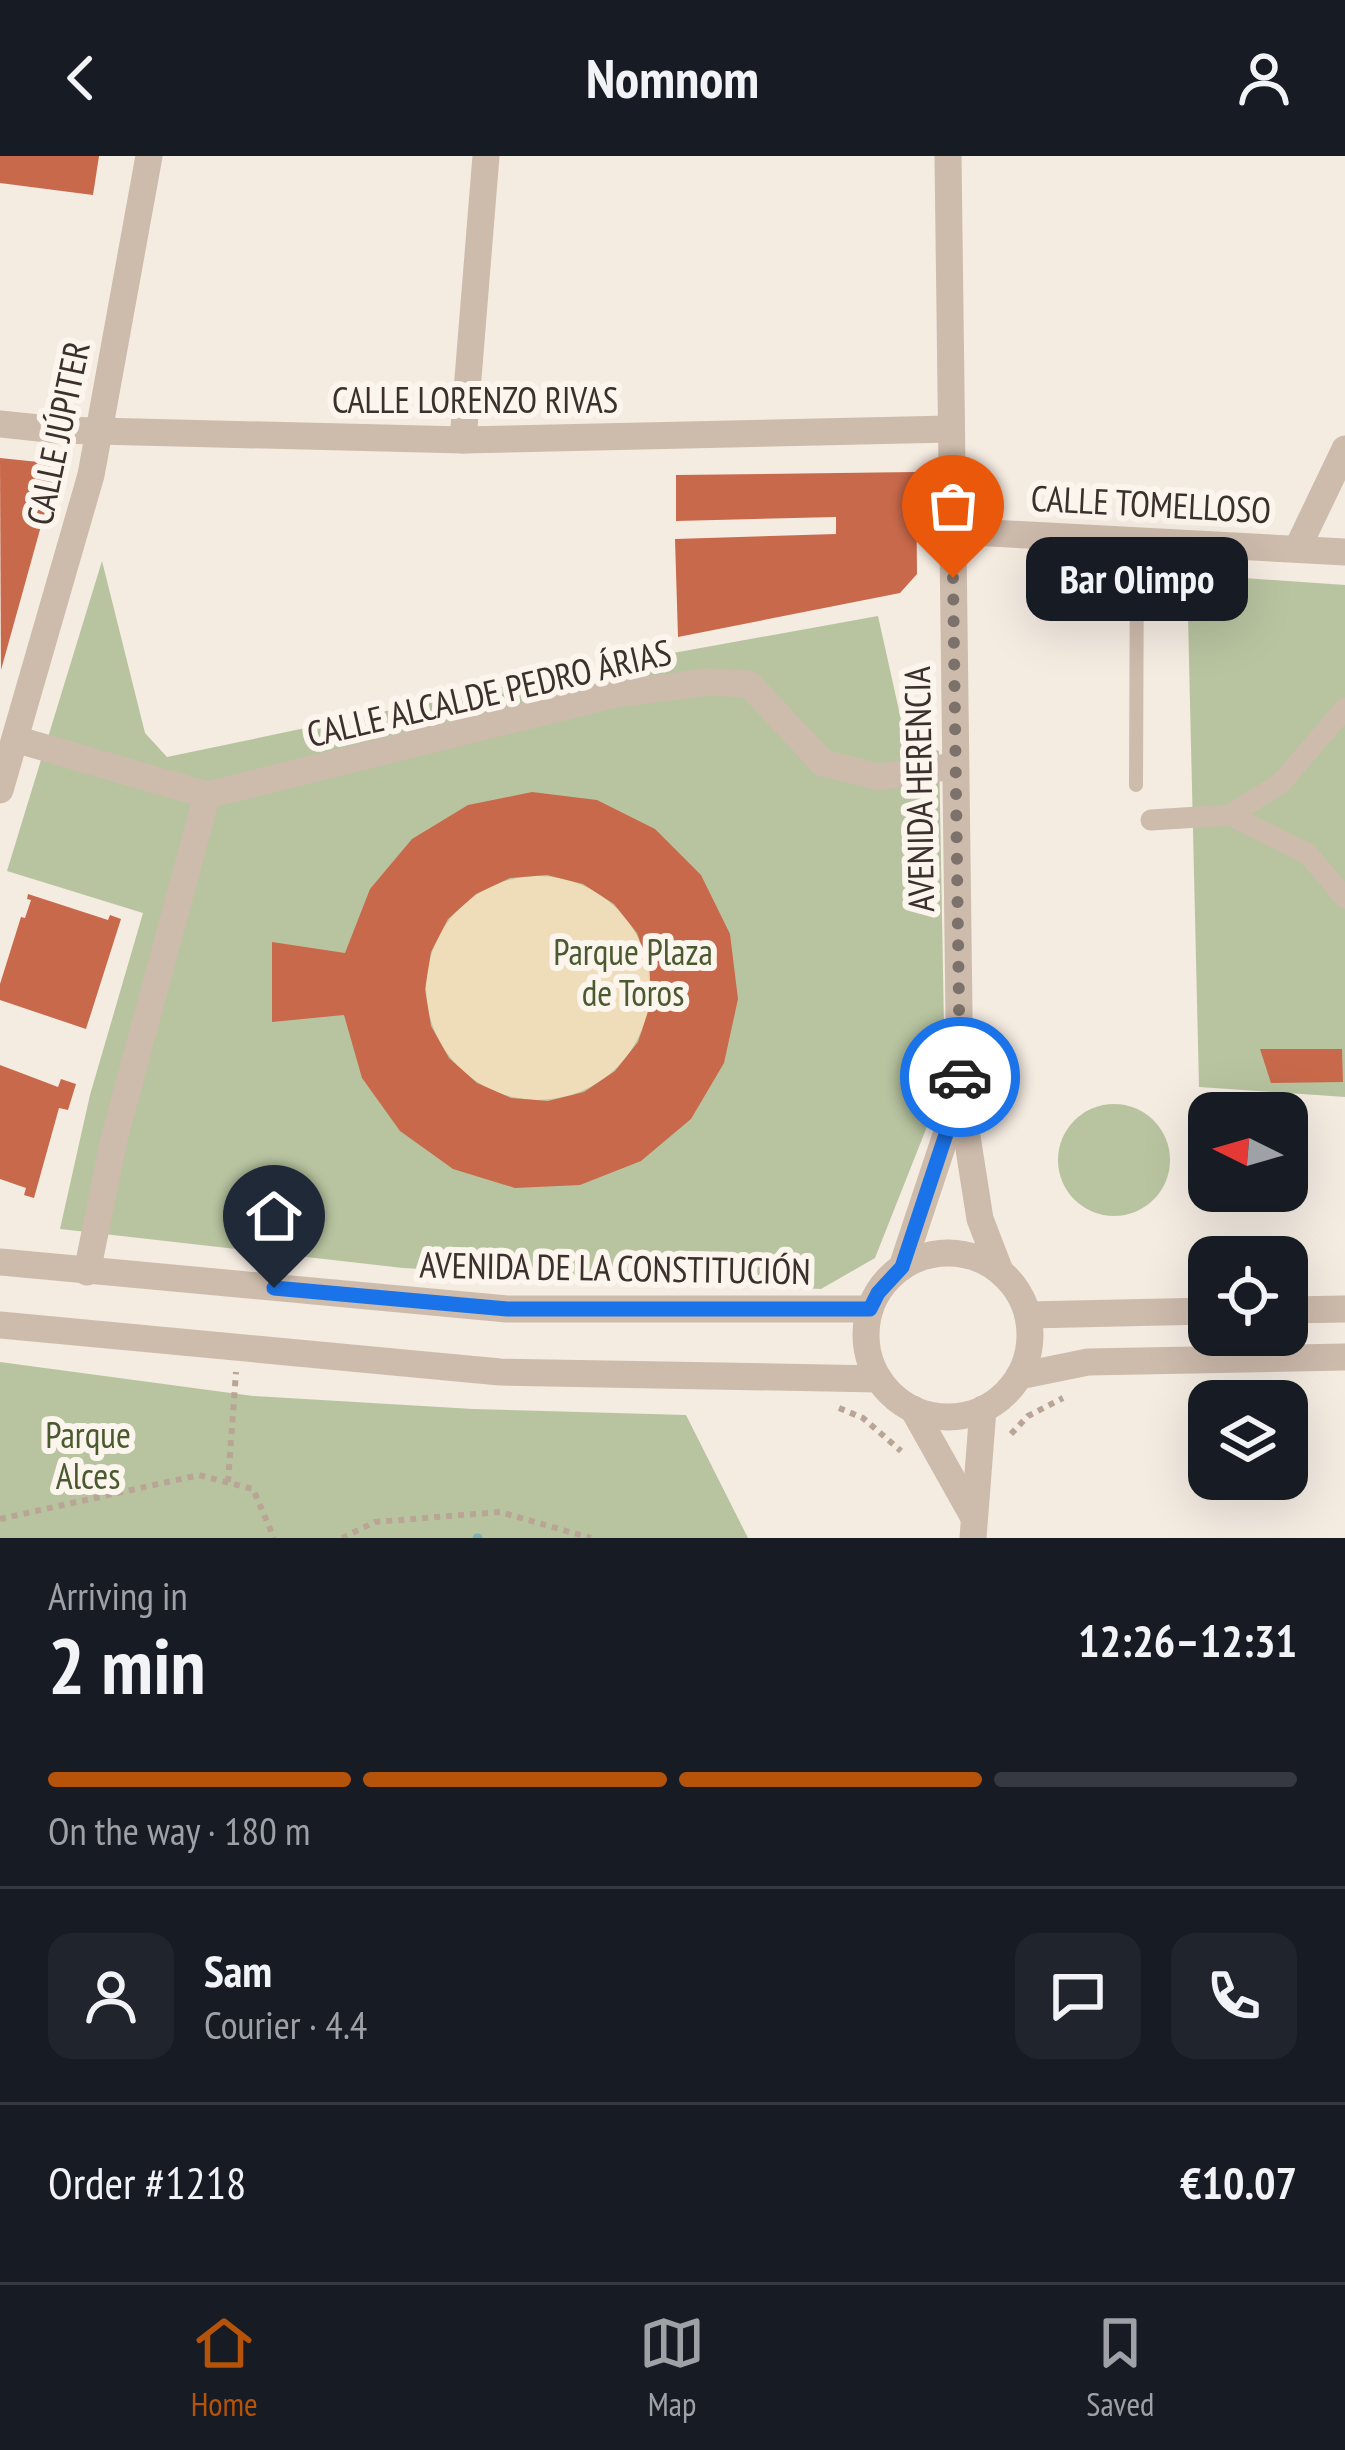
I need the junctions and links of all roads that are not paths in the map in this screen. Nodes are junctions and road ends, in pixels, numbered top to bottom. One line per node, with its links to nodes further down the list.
1 (149, 156): 6 (street, CALLE JÚPITER)
2 (486, 156): 7 (street)
3 (948, 156): 5 (street, AVENIDA HERENCIA)
4 (0, 424): 6 (street, CALLE LORENZO RIVAS)
5 (950, 429): 7 (street, CALLE LORENZO RIVAS); 9 (street, AVENIDA HERENCIA)
6 (100, 431): 7 (street, CALLE LORENZO RIVAS); 14 (street, CALLE JÚPITER)
7 (463, 440)
8 (1345, 449): 11 (street)
9 (952, 531): 10 (street, CALLE TOMELLOSO); 15 (street, AVENIDA HERENCIA)
10 (1137, 539): 11 (street, CALLE TOMELLOSO); 16 (lane)
11 (1298, 547): 12 (street, CALLE TOMELLOSO)
12 (1345, 552)
13 (1345, 708): 19 (street)
14 (15, 739): 17 (street, CALLE JÚPITER); 18 (street)
15 (954, 766): 18 (street, CALLE ALCALDE PEDRO ÁRIAS); 22 (street, AVENIDA HERENCIA)
16 (1136, 785)
17 (0, 790)
18 (207, 795): 26 (street)
19 (1230, 815): 20 (street); 21 (street)
20 (1151, 820)
21 (1345, 898)
22 (960, 1092): 24 (street); 25 (street, AVENIDA HERENCIA)
23 (0, 1262): 26 (street, AVENIDA DE LA CONSTITUCIÓN)
24 (902, 1267): 25 (street); 27 (street)
25 (1000, 1271): 31 (street, AVENIDA HERENCIA)
26 (88, 1272): 27 (street, AVENIDA DE LA CONSTITUCIÓN)
27 (870, 1309): 35 (street)
28 (1345, 1309): 29 (street)
29 (1308, 1310)
30 (1188, 1311): 31 (street)
31 (1028, 1315): 34 (street)
32 (0, 1325): 35 (street)
33 (1345, 1358): 34 (street)
34 (1019, 1376): 37 (street)
35 (879, 1379): 36 (street)
36 (913, 1409): 37 (street); 38 (street)
37 (983, 1409): 38 (street)
38 (973, 1527)

